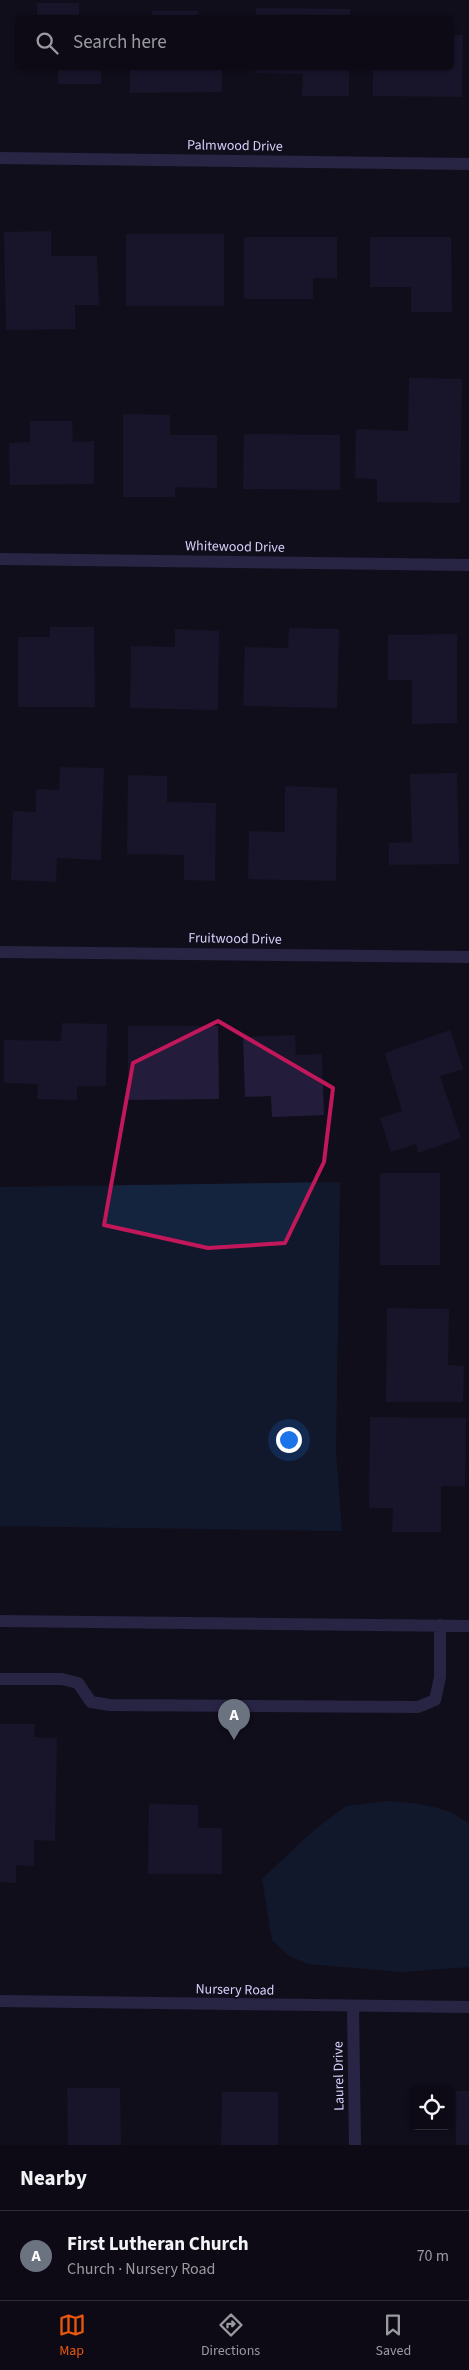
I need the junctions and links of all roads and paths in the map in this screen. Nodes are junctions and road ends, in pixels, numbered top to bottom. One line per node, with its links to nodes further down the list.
1 (0, 158): 2 (street, Palmwood Drive)
2 (469, 164)
3 (0, 559): 4 (street, Whitewood Drive)
4 (469, 565)
5 (0, 952): 6 (street, Fruitwood Drive)
6 (469, 957)
7 (0, 1621): 8 (street)
8 (440, 1625): 9 (street); 10 (street)
9 (469, 1626)
10 (0, 1679)
11 (0, 2001): 12 (street, Nursery Road)
12 (353, 2006): 13 (street, Nursery Road); 14 (street, Laurel Drive)
13 (469, 2007)
14 (355, 2145)

